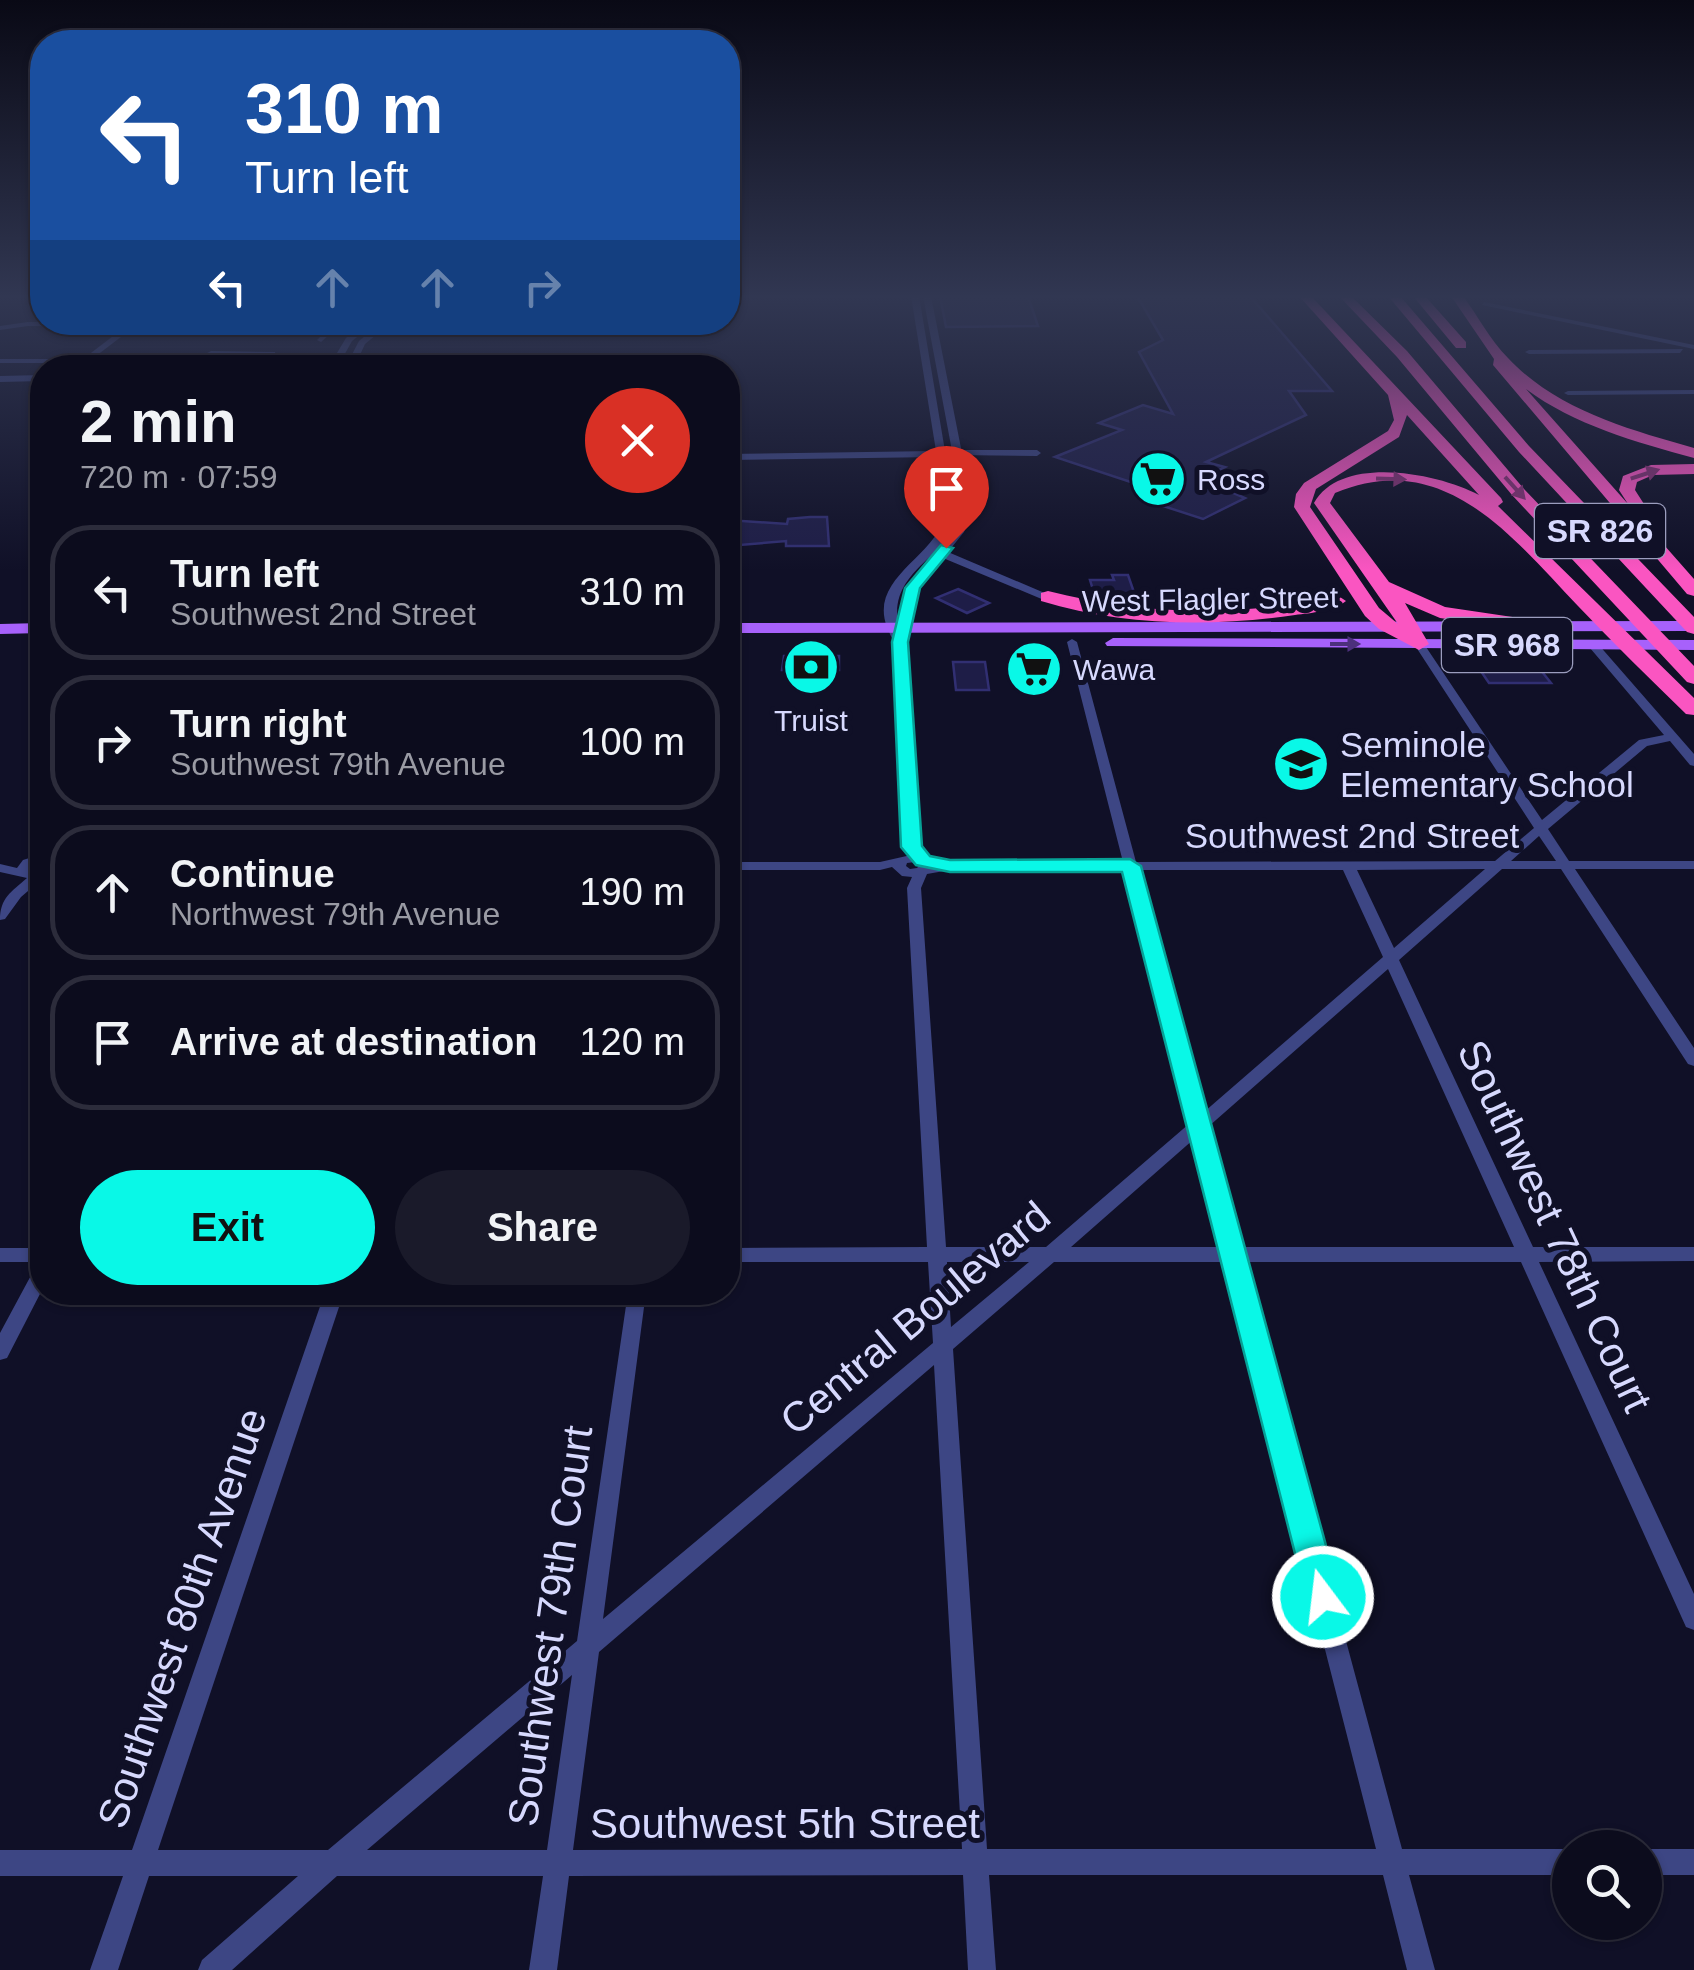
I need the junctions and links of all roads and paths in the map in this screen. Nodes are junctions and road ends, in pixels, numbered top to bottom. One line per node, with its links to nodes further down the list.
1 (931, 388): 14 (street)
2 (945, 388): 15 (street)
3 (1390, 388): 10 (highway)
4 (1430, 388): 43 (highway, SR 826, one-way to 43)
5 (1472, 388): 12 (highway, SR 826)
6 (1518, 388): 22 (highway)
7 (1533, 388): 17 (highway)
8 (1694, 392): 9 (street)
9 (1568, 393)
10 (1396, 394): 19 (highway); 23 (highway)
11 (1512, 410): 12 (highway)
12 (1524, 449): 32 (highway, SR 826)
13 (740, 453): 14 (street)
14 (942, 453): 15 (street); 21 (street)
15 (958, 453): 16 (street); 20 (street)
16 (1038, 453)
17 (1694, 454)
18 (1694, 468): 22 (highway, one-way to 18)
19 (1534, 549): 24 (highway, one-way to 19); 44 (highway)
20 (938, 556): 21 (street); 26 (street); 35 (street)
21 (918, 560): 35 (street)
22 (1674, 568): 25 (highway)
23 (1347, 574): 27 (highway); 29 (highway)
24 (1382, 585): 30 (highway); 31 (highway)
25 (1694, 590)
26 (1048, 597): 27 (highway)
27 (1337, 602): 28 (highway)
28 (1222, 625): 29 (main road, West Flagler Street / SR 968); 35 (main road, West Flagler Street / SR 968)
29 (1386, 625): 30 (main road, West Flagler Street / SR 968); 40 (highway)
30 (1409, 625): 31 (main road, West Flagler Street / SR 968); 40 (highway)
31 (1533, 626): 32 (main road, West Flagler Street / SR 968)
32 (1694, 627)
33 (30, 628): 34 (main road)
34 (0, 629)
35 (898, 633): 36 (main road, West Flagler Street / SR 968); 39 (main road, West Flagler Street / SR 968); 52 (street)
36 (740, 640)
37 (0, 642): 38 (main road)
38 (30, 642)
39 (1072, 642): 40 (main road, West Flagler Street / SR 968, one-way to 40); 53 (street)
40 (1419, 644): 42 (main road, West Flagler Street / SR 968); 47 (street)
41 (1694, 645): 42 (main road, West Flagler Street / SR 968)
42 (1594, 646): 45 (street)
43 (1694, 678)
44 (1694, 710)
45 (1672, 737): 46 (street); 47 (street, Central Boulevard)
46 (1694, 762)
47 (1542, 828): 54 (street, Central Boulevard); 55 (street)
48 (30, 865): 56 (street)
49 (1348, 865): 53 (street, Southwest 2nd Street); 54 (street, Southwest 2nd Street); 59 (street, Southwest 78th Court)
50 (1694, 865): 55 (street, Southwest 2nd Street)
51 (740, 866): 52 (street, Southwest 2nd Street)
52 (912, 866): 53 (street, Southwest 2nd Street); 67 (street)
53 (1130, 866): 61 (street)
54 (1499, 866): 55 (street, Southwest 2nd Street); 59 (street, Central Boulevard)
55 (1565, 866): 60 (street)
56 (0, 867)
57 (30, 871): 58 (street)
58 (0, 916)
59 (1391, 960): 61 (street, Central Boulevard); 62 (street, Southwest 78th Court)
60 (1694, 1060)
61 (1197, 1125): 68 (street, Central Boulevard); 69 (street)
62 (1526, 1254): 63 (street); 69 (street); 75 (street, Southwest 78th Court)
63 (1694, 1254)
64 (0, 1255): 65 (street)
65 (30, 1255)
66 (740, 1255): 67 (street)
67 (937, 1255): 68 (street); 73 (street)
68 (1050, 1255): 69 (street); 73 (street, Central Boulevard)
69 (1232, 1256): 78 (street)
70 (30, 1296): 74 (street)
71 (331, 1305): 83 (street, Southwest 80th Avenue)
72 (634, 1305): 76 (street, Southwest 79th Court)
73 (943, 1343): 76 (street, Central Boulevard); 77 (street)
74 (0, 1352)
75 (1694, 1619)
76 (588, 1645): 84 (street, Central Boulevard); 85 (street, Southwest 79th Court)
77 (976, 1862): 78 (street, Southwest 5th Street); 85 (street, Southwest 5th Street); 89 (street)
78 (1393, 1862): 79 (street, Southwest 5th Street); 90 (street)
79 (1552, 1862)
80 (1662, 1862): 81 (street)
81 (1694, 1862)
82 (0, 1863): 83 (street, Southwest 5th Street)
83 (140, 1863): 84 (street, Southwest 5th Street); 86 (street, Southwest 80th Avenue)
84 (331, 1864): 85 (street, Southwest 5th Street); 87 (street, Central Boulevard)
85 (557, 1864): 88 (street, Southwest 79th Court)
86 (104, 1970)
87 (212, 1970)
88 (542, 1970)
89 (982, 1970)
90 (1422, 1970)

